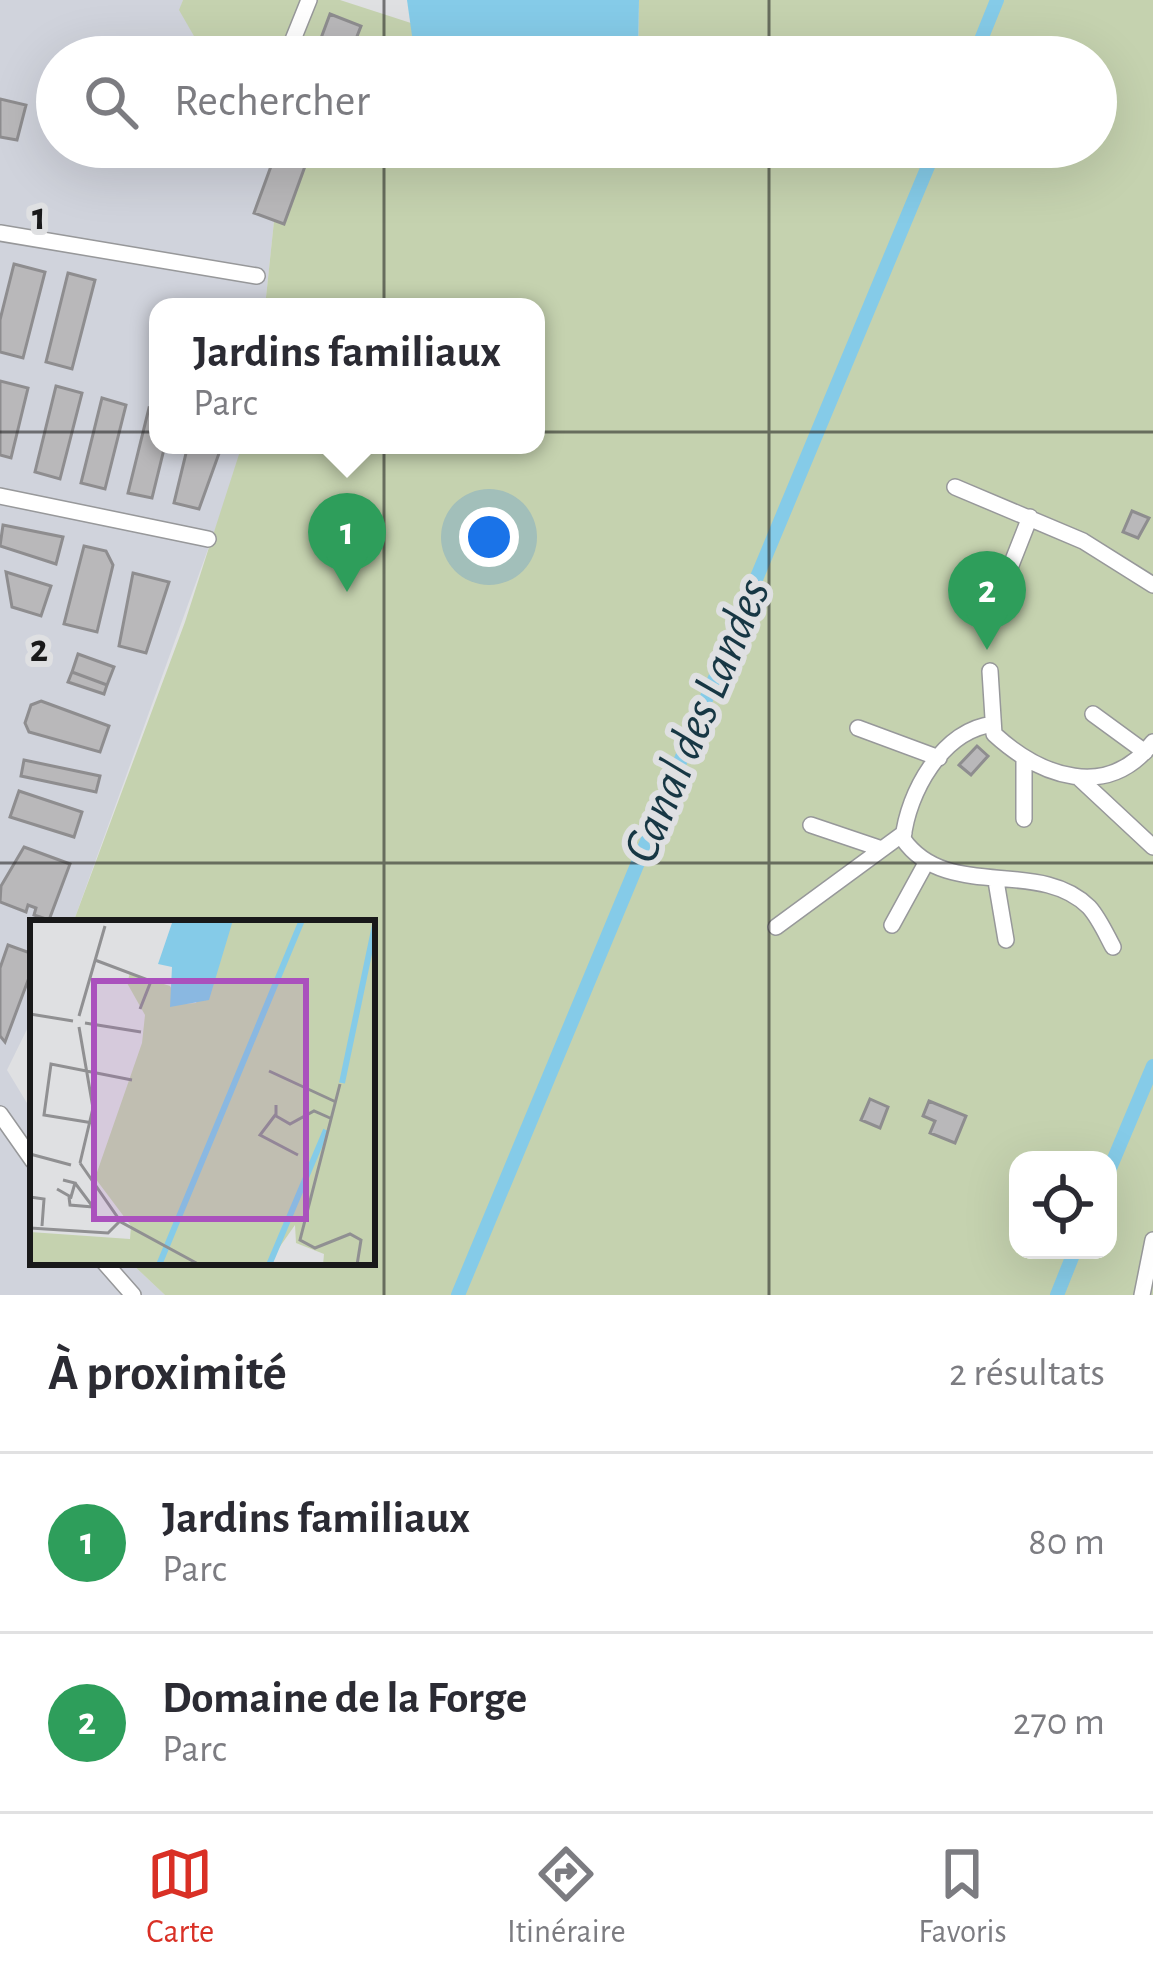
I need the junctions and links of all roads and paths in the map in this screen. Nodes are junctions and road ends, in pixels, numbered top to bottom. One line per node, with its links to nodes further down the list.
1 (309, 0): 2 (street)
2 (294, 36)
3 (0, 233): 4 (street)
4 (257, 276)
5 (956, 487): 7 (street)
6 (0, 496): 8 (street)
7 (1030, 517): 9 (street); 10 (street)
8 (208, 539)
9 (1004, 584)
10 (1153, 585)
11 (990, 671): 13 (street)
12 (1093, 714): 15 (street)
13 (993, 724): 16 (street); 17 (street)
14 (858, 728): 17 (street)
15 (1149, 747): 18 (street)
16 (1024, 757): 18 (street); 19 (street)
17 (939, 758): 21 (street)
18 (1078, 778): 22 (street)
19 (1024, 819)
20 (811, 825): 23 (street)
21 (904, 833): 23 (street); 24 (street)
22 (1153, 847)
23 (882, 849): 27 (street)
24 (926, 863): 25 (street); 26 (street)
25 (996, 881): 28 (street); 29 (street)
26 (892, 925)
27 (776, 927)
28 (1006, 940)
29 (1113, 947)
30 (0, 1114): 31 (street)
31 (30, 1157)
32 (1153, 1240): 35 (street)
33 (107, 1265): 34 (street)
34 (134, 1295)
35 (1142, 1295)

